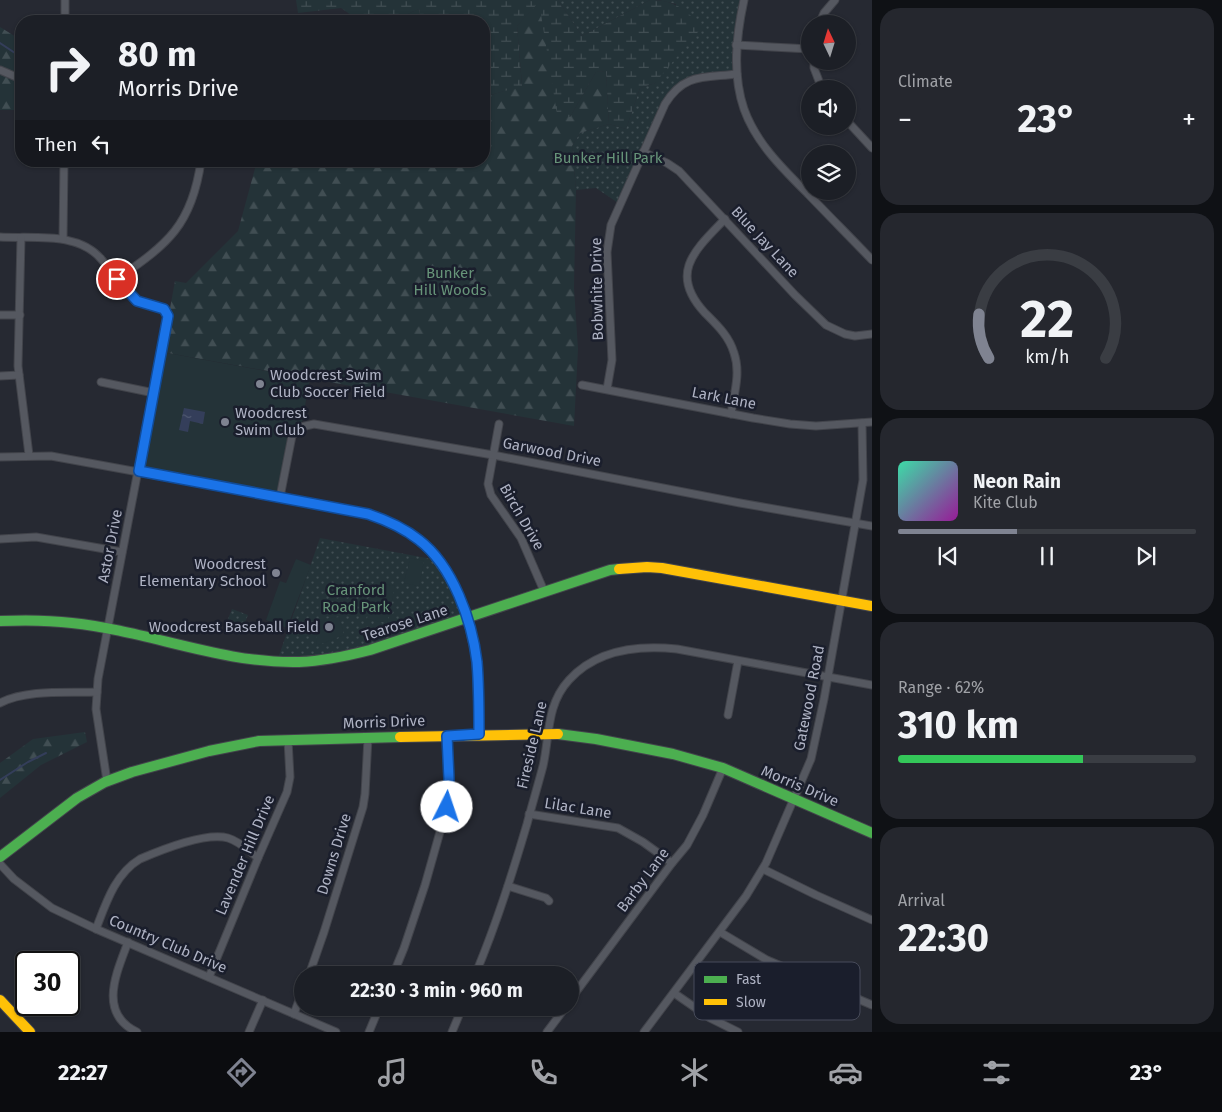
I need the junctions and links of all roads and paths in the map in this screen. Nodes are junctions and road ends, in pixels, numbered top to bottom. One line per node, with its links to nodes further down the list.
1 (65, 0): 4 (street)
2 (744, 0): 6 (street)
3 (835, 0): 5 (street)
4 (65, 15)
5 (823, 15)
6 (736, 45): 7 (street); 9 (street)
7 (801, 49)
8 (0, 70): 10 (street)
9 (737, 74): 13 (street, Bobwhite Drive); 20 (street)
10 (15, 76)
11 (856, 131): 12 (street)
12 (872, 148)
13 (643, 152): 16 (street, Blue Jay Lane); 29 (street, Bobwhite Drive)
14 (64, 167): 19 (street)
15 (200, 167): 21 (street)
16 (725, 219): 24 (street, Blue Jay Lane); 31 (street)
17 (0, 237): 18 (street)
18 (21, 238): 19 (street); 23 (street)
19 (62, 239): 21 (street)
20 (872, 260)
21 (117, 279): 30 (street, Astor Drive)
22 (0, 315): 23 (street)
23 (20, 315): 25 (street)
24 (872, 334)
25 (19, 375): 26 (street); 35 (street)
26 (0, 376)
27 (101, 382): 30 (street)
28 (582, 385): 29 (street, Lark Lane)
29 (607, 389): 31 (street, Lark Lane)
30 (154, 393): 38 (street, Astor Drive)
31 (730, 414): 33 (street, Lark Lane)
32 (872, 422): 33 (street)
33 (862, 423): 40 (street, Gatewood Road)
34 (499, 424): 36 (street, Birch Drive)
35 (29, 455): 37 (street); 38 (street)
36 (493, 455): 39 (street, Garwood Drive); 40 (street, Garwood Drive); 44 (street, Birch Drive)
37 (0, 456)
38 (139, 471): 39 (street); 43 (street, Astor Drive)
39 (280, 498): 47 (street)
40 (856, 523): 41 (street, Garwood Drive); 45 (street, Gatewood Road)
41 (872, 526)
42 (0, 539): 43 (street)
43 (122, 552): 49 (street, Astor Drive)
44 (544, 592): 45 (street, Tearose Lane); 47 (street, Tearose Lane)
45 (841, 600): 46 (street, Tearose Lane); 51 (street, Gatewood Road)
46 (872, 606)
47 (467, 618): 49 (street, Tearose Lane); 56 (street)
48 (0, 621): 49 (street, Tearose Lane)
49 (108, 629): 53 (street, Astor Drive)
50 (738, 661): 51 (street, Fireside Lane); 55 (street); 57 (street, Fireside Lane)
51 (827, 678): 52 (street, Fireside Lane); 63 (street, Gatewood Road)
52 (872, 685)
53 (97, 692): 54 (street); 62 (street, Astor Drive)
54 (0, 703)
55 (728, 715)
56 (479, 734): 57 (street, Morris Drive); 58 (street, Morris Drive)
57 (547, 734): 61 (street, Morris Drive); 64 (street, Fireside Lane)
58 (447, 736): 59 (street, Morris Drive); 80 (street)
59 (368, 738): 60 (street, Morris Drive); 79 (street, Downs Drive)
60 (288, 740): 62 (street, Morris Drive); 67 (street, Lavender Hill Drive)
61 (723, 768): 63 (street, Morris Drive); 68 (street, Barby Lane)
62 (106, 781): 66 (street, Morris Drive)
63 (794, 800): 65 (street, Morris Drive); 70 (street, Gatewood Road)
64 (529, 814): 68 (street, Lilac Lane); 71 (street, Fireside Lane)
65 (872, 832)
66 (0, 857)
67 (258, 858): 74 (street); 83 (street, Lavender Hill Drive)
68 (672, 863): 84 (street, Barby Lane)
69 (0, 864): 74 (street, Country Club Drive)
70 (763, 869): 73 (street); 75 (street, Gatewood Road)
71 (508, 886): 72 (street); 81 (street, Fireside Lane)
72 (549, 901)
73 (872, 920)
74 (96, 929): 76 (street, Country Club Drive)
75 (720, 932): 77 (street, Gatewood Road); 78 (street)
76 (128, 942): 83 (street, Country Club Drive); 98 (street)
77 (697, 962)
78 (772, 962)
79 (311, 966)
80 (397, 966)
81 (478, 966)
82 (694, 966): 85 (street, Gatewood Road)
83 (209, 977): 87 (street, Country Club Drive)
84 (579, 988)
85 (674, 993): 90 (street); 104 (street, Gatewood Road)
86 (0, 1000): 97 (street)
87 (263, 1000): 91 (street, Country Club Drive); 99 (street)
88 (860, 1000): 89 (street)
89 (872, 1005)
90 (694, 1007)
91 (294, 1014)
92 (299, 1016): 100 (street, Country Club Drive)
93 (376, 1016): 101 (street)
94 (459, 1016): 102 (street)
95 (559, 1016): 103 (street)
96 (714, 1020): 105 (street)
97 (30, 1032)
98 (137, 1032)
99 (249, 1032)
100 (336, 1032)
101 (369, 1032)
102 (452, 1032)
103 (547, 1032)
104 (644, 1032)
105 (738, 1032)

